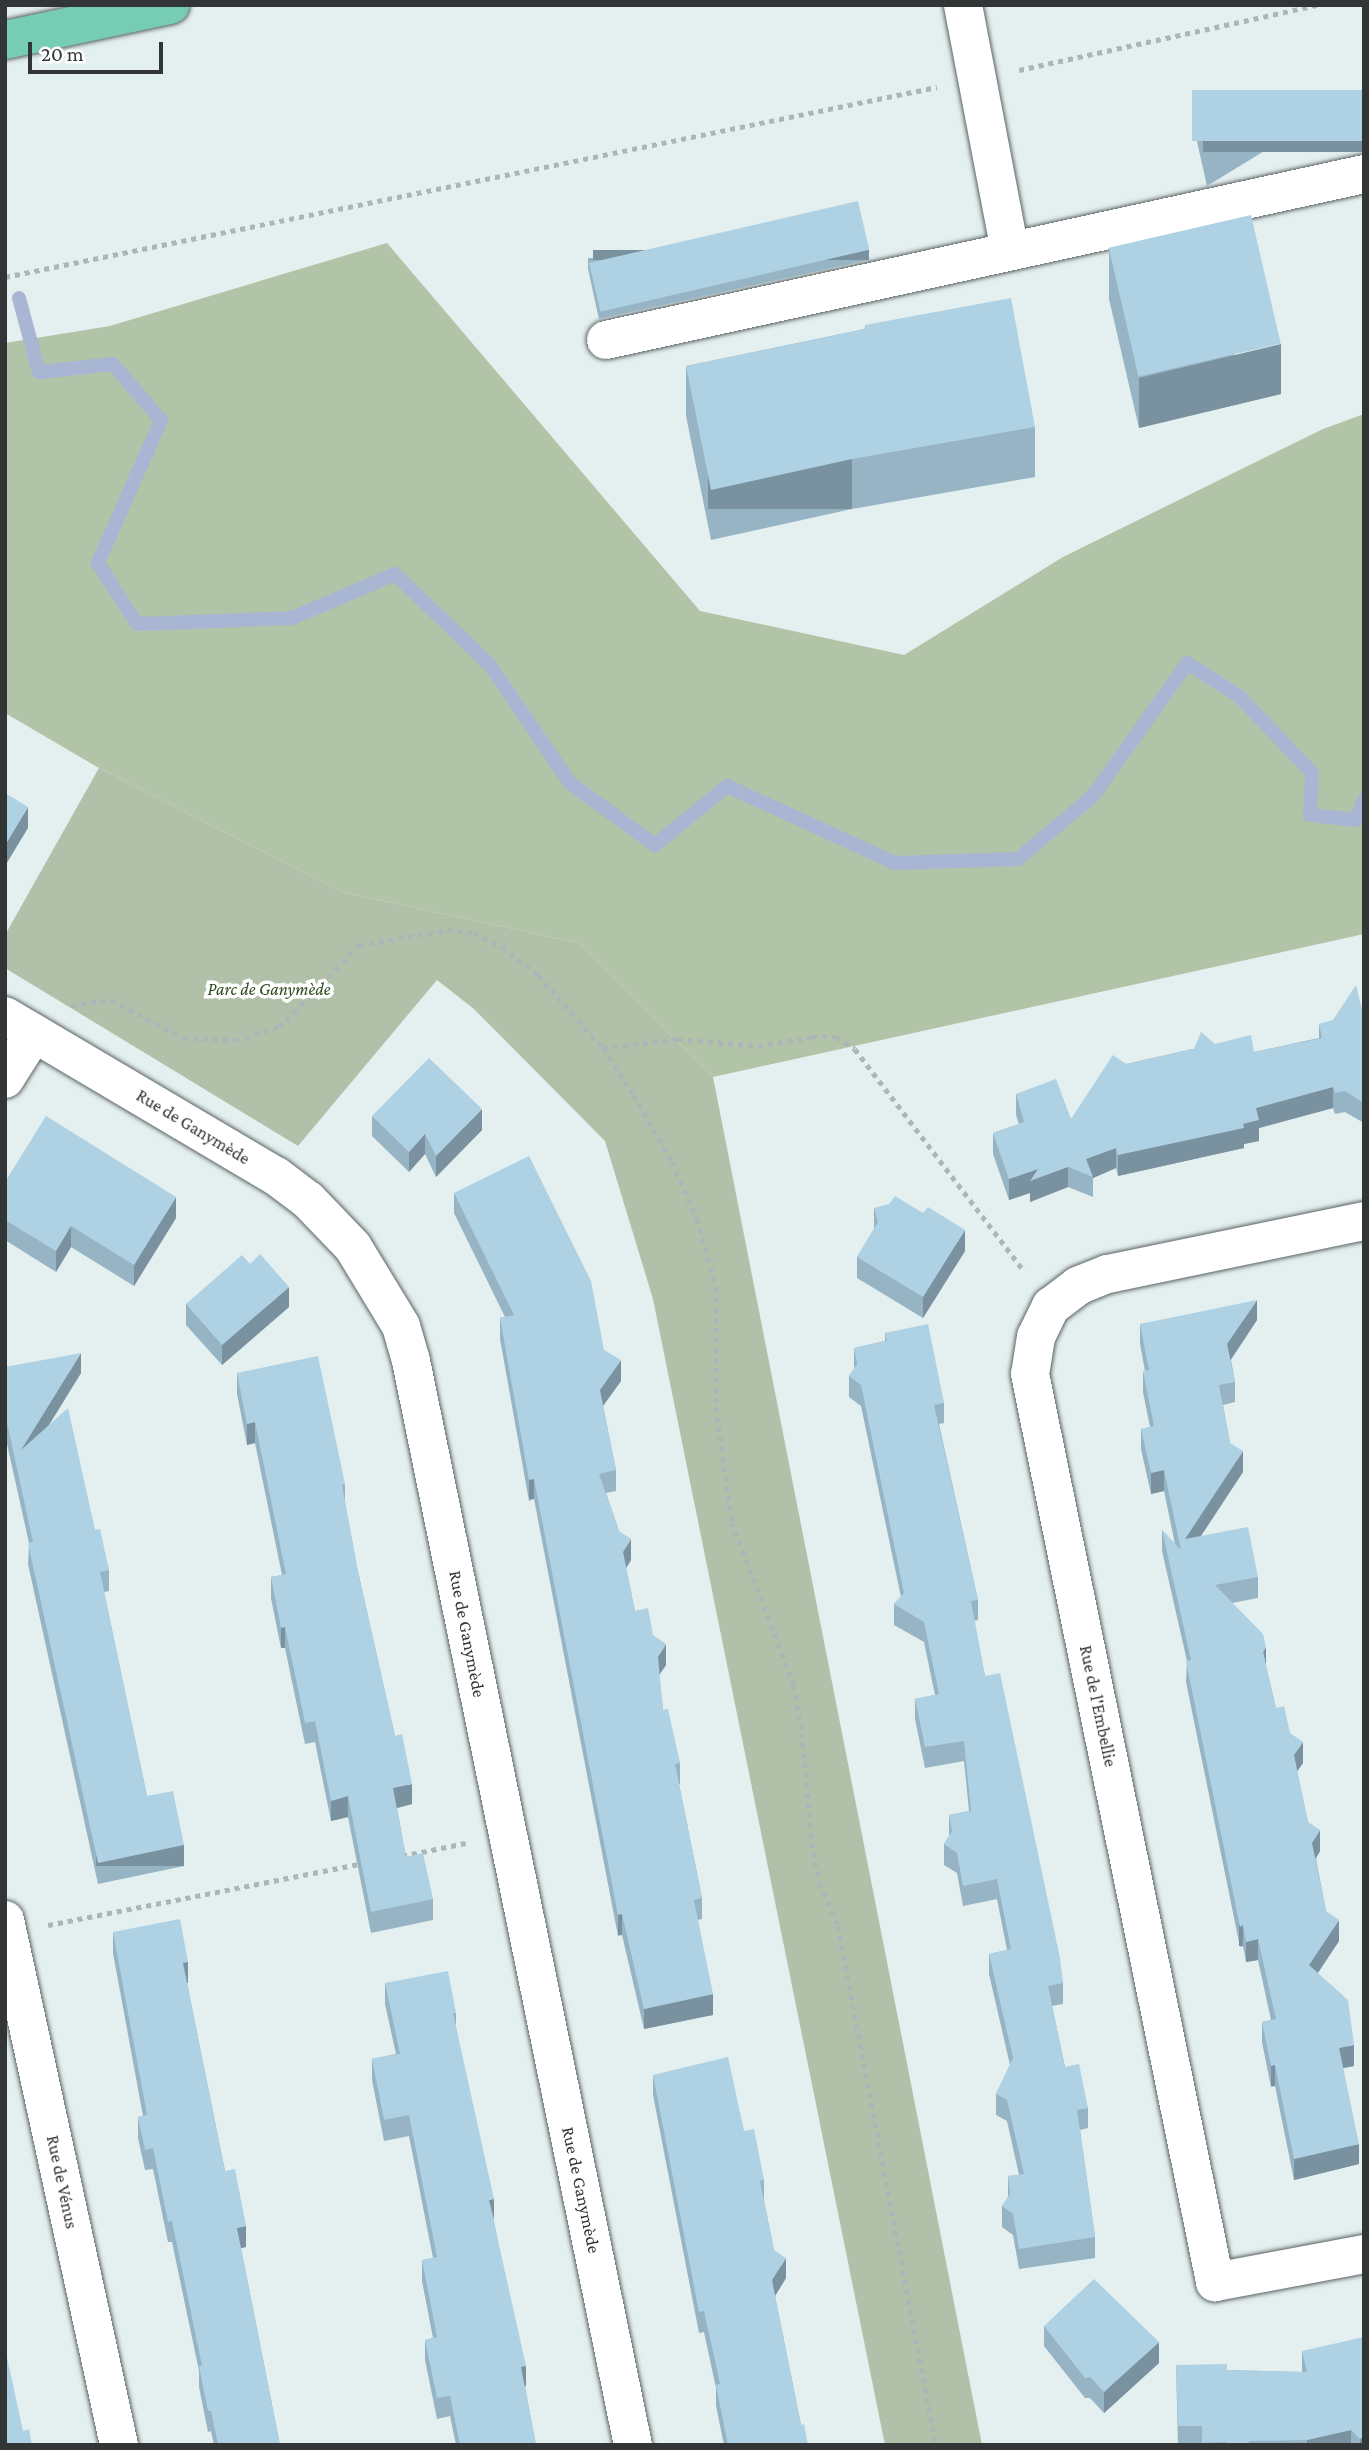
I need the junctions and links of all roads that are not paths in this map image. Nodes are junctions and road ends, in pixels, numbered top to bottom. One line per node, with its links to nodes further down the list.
1 (170, 5): 3 (main road)
2 (963, 5): 5 (street)
3 (5, 40)
4 (1364, 174): 5 (street)
5 (1010, 251): 6 (street)
6 (606, 340)
7 (19, 1024): 8 (street); 13 (street, Rue de Ganymède)
8 (5, 1079)
9 (1364, 1221): 11 (street, Rue de l'Embellie)
10 (6, 1927): 12 (street, Rue de Vénus)
11 (1364, 2254)
12 (119, 2445)
13 (634, 2445)

